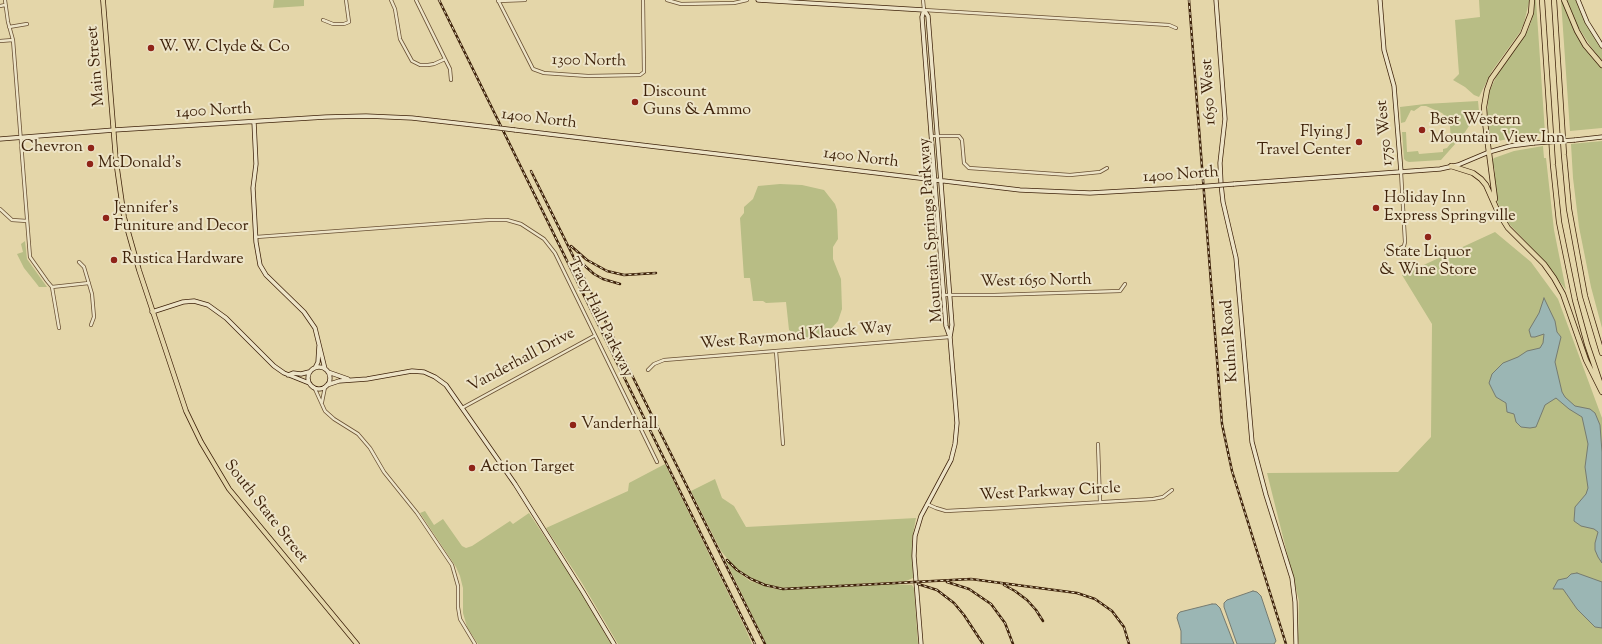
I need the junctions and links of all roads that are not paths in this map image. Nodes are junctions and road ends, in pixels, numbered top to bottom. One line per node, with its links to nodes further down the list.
1 (5, 0): 20 (street)
2 (103, 0): 34 (main road, Main Street)
3 (346, 0): 23 (street)
4 (392, 0): 30 (street)
5 (416, 0): 30 (street)
6 (498, 0): 7 (street); 8 (street, 1300 North)
7 (525, 0)
8 (643, 0)
9 (666, 0): 10 (street)
10 (747, 0)
11 (758, 0): 22 (street)
12 (924, 0): 22 (street, Mountain Springs Parkway)
13 (1216, 0): 46 (street, 1650 West)
14 (1380, 0): 43 (street, 1750 West)
15 (1532, 0): 40 (highway)
16 (1542, 0): 74 (highway)
17 (1554, 0): 65 (highway)
18 (1564, 0): 31 (highway)
19 (1578, 0): 29 (street)
20 (6, 5): 21 (street); 25 (street)
21 (0, 6)
22 (924, 10): 26 (street); 35 (street, Mountain Springs Parkway); 36 (street, Mountain Springs Parkway)
23 (323, 20)
24 (27, 24): 25 (street)
25 (9, 28): 27 (street)
26 (1176, 28)
27 (13, 40): 28 (street); 38 (street)
28 (0, 41)
29 (1602, 46)
30 (445, 59): 32 (street)
31 (1602, 65)
32 (451, 80)
33 (254, 122): 34 (street, 1400 North); 44 (street, 1400 North, bridge); 50 (street)
34 (114, 130): 38 (street, 1400 North); 58 (main road, Main Street)
35 (932, 136): 36 (street); 44 (street, Mountain Springs Parkway)
36 (938, 136): 42 (street); 45 (street, Mountain Springs Parkway)
37 (1602, 137): 40 (street, 1400 North, bridge)
38 (20, 138): 39 (street, 1400 North); 49 (street)
39 (0, 140)
40 (1489, 152): 41 (street, 1400 North); 47 (highway)
41 (1451, 166): 43 (street, 1400 North); 47 (highway)
42 (1107, 168)
43 (1401, 172): 45 (street, 1400 North, bridge); 51 (street, 1750 West)
44 (935, 180): 45 (street, 1400 North); 56 (street, Mountain Springs Parkway)
45 (941, 180): 57 (street, Mountain Springs Parkway)
46 (1221, 184): 89 (street, Kuhni Road)
47 (1495, 204): 76 (highway)
48 (0, 209): 49 (street)
49 (27, 221): 55 (street)
50 (256, 237): 61 (street, Tracy Hall Parkway); 63 (street)
51 (1386, 250)
52 (79, 262): 53 (street)
53 (89, 283): 55 (street); 59 (street)
54 (1125, 284): 57 (street, West 1650 North)
55 (52, 287): 60 (street)
56 (944, 295): 57 (street, West 1650 North); 62 (street, Mountain Springs Parkway)
57 (950, 295): 62 (street, Mountain Springs Parkway)
58 (152, 312): 70 (street); 85 (main road, South State Street)
59 (91, 325)
60 (59, 328)
61 (594, 336): 78 (street, Vanderhall Drive); 81 (street, Tracy Hall Parkway)
62 (950, 337): 64 (street, West Raymond Klauck Way); 84 (street)
63 (319, 346): 66 (street); 67 (street)
64 (776, 351): 68 (street, West Raymond Klauck Way); 79 (street)
65 (1602, 353)
66 (315, 368): 67 (street); 69 (street)
67 (326, 370): 71 (street); 73 (street)
68 (648, 370)
69 (309, 372): 70 (street); 72 (street)
70 (288, 375): 72 (street)
71 (348, 379): 73 (street); 78 (street)
72 (308, 383): 75 (street)
73 (326, 386): 75 (street); 77 (street)
74 (1602, 388)
75 (315, 389): 77 (street)
76 (1602, 392)
77 (322, 403): 86 (street)
78 (462, 408): 87 (street)
79 (783, 444)
80 (1098, 444): 83 (street)
81 (657, 462)
82 (1172, 490): 83 (street, West Parkway Circle)
83 (1100, 502): 84 (street, West Parkway Circle)
84 (928, 504): 88 (street)
85 (357, 644)
86 (475, 644)
87 (614, 644)
88 (921, 644)
89 (1296, 644)

